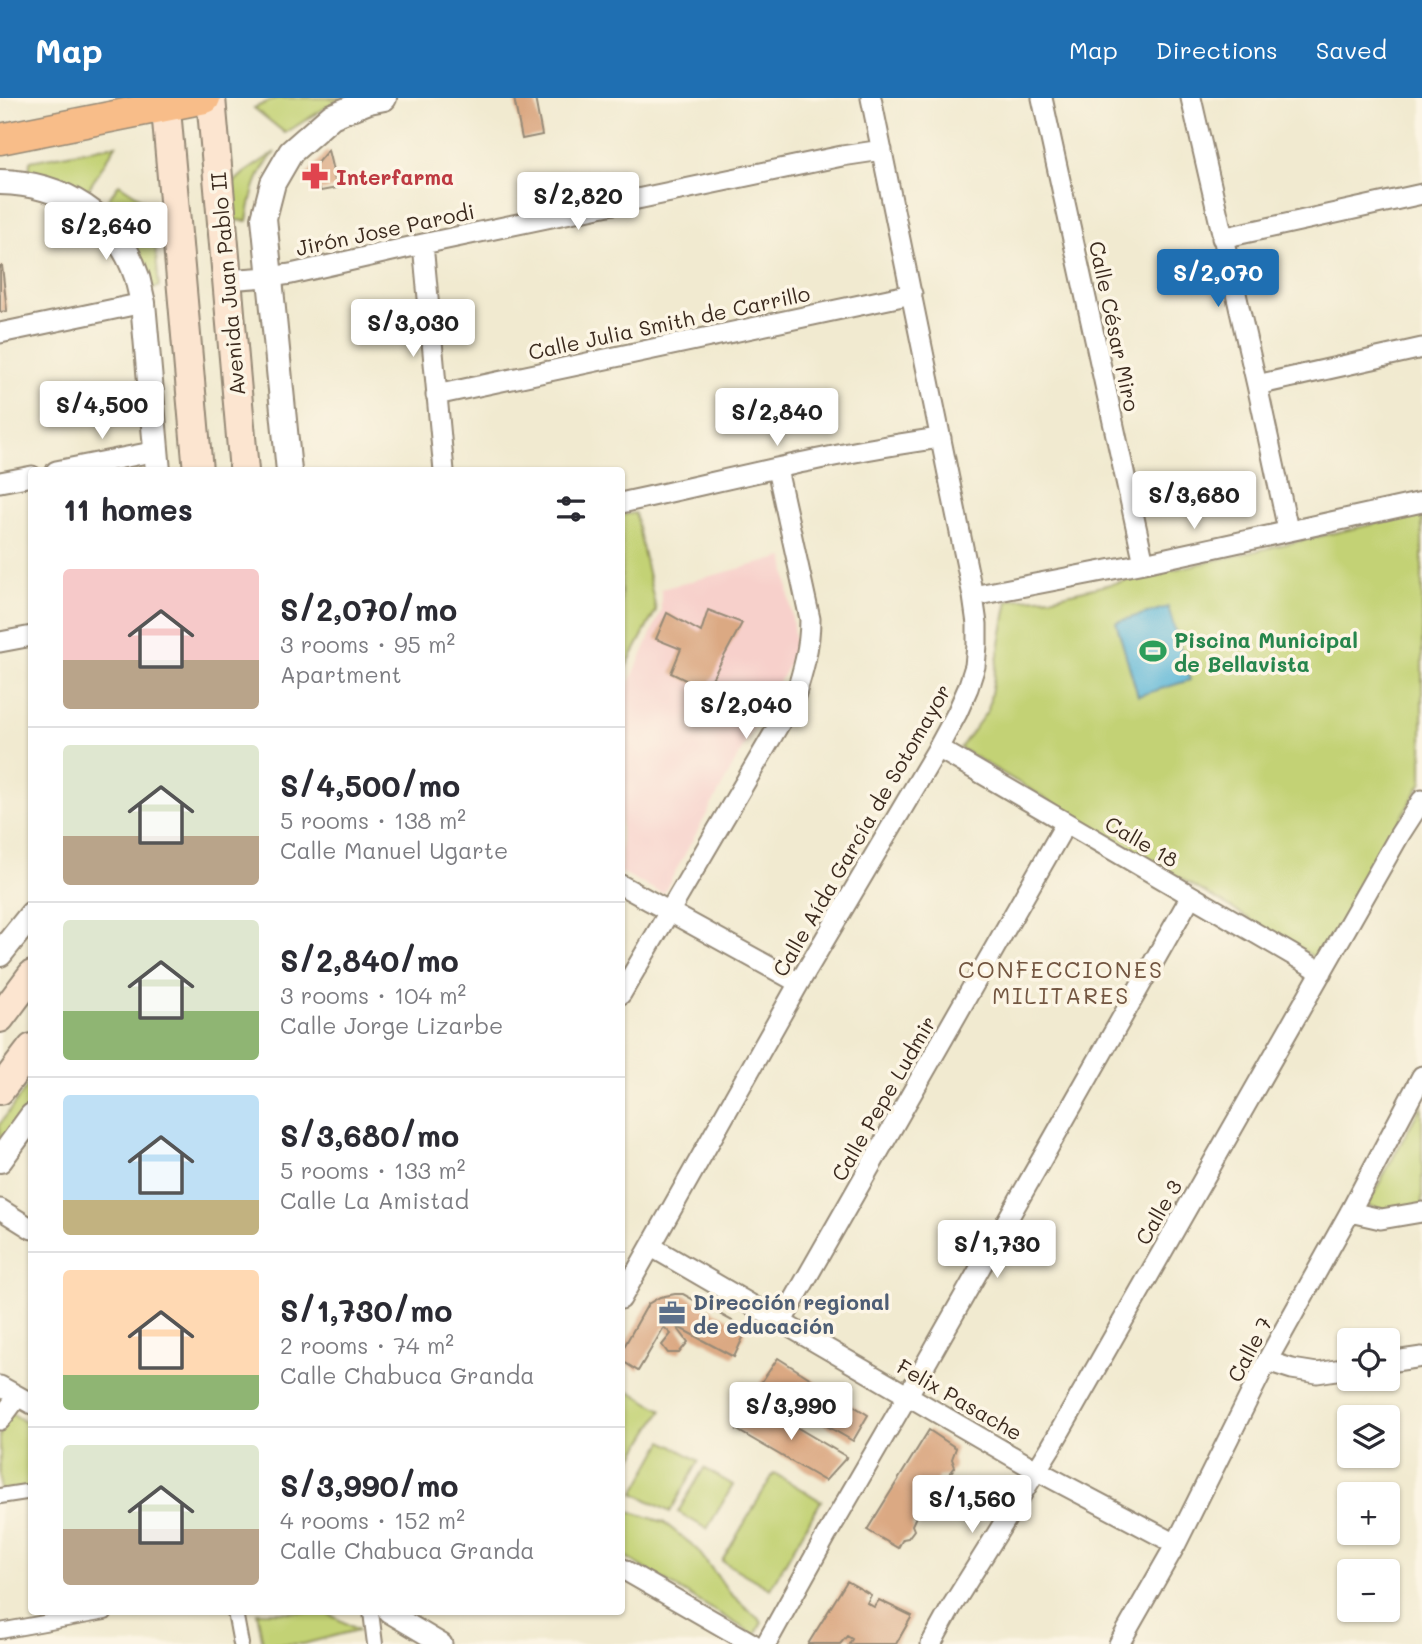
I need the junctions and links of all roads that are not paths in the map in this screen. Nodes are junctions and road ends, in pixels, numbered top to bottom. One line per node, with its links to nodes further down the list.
1 (205, 98): 7 (main road)
2 (211, 98): 15 (main road, Avenida Juan Pablo II)
3 (384, 98): 14 (street, Avenida Juan Pablo II)
4 (871, 98): 9 (street, Calle Aída García de Sotomayor)
5 (1042, 98): 37 (street, Calle César Miro)
6 (1191, 98): 12 (street)
7 (165, 102): 8 (main road); 21 (main road, Avenida Juan Pablo II)
8 (0, 139)
9 (882, 149): 13 (street, Jirón Jose Parodi); 16 (street, Calle Aída García de Sotomayor)
10 (0, 182): 17 (street)
11 (1422, 194): 12 (street)
12 (1222, 238): 22 (street)
13 (423, 244): 14 (street, Jirón Jose Parodi); 23 (street)
14 (269, 277): 15 (street, Jirón Jose Parodi); 29 (street, Avenida Juan Pablo II)
15 (226, 280): 20 (main road, Avenida Juan Pablo II)
16 (912, 294): 23 (street, Calle Julia Smith de Carrillo); 24 (street, Calle Aída García de Sotomayor)
17 (143, 303): 18 (street); 25 (street)
18 (0, 333)
19 (1422, 348): 22 (street)
20 (235, 374): 21 (main road); 28 (main road, Avenida Juan Pablo II)
21 (191, 380): 27 (main road, Avenida Juan Pablo II)
22 (1257, 385): 36 (street)
23 (436, 395): 30 (street)
24 (941, 438): 31 (street); 38 (street, Calle Aída García de Sotomayor)
25 (158, 461): 26 (street)
26 (97, 467)
27 (198, 467)
28 (244, 467)
29 (289, 467)
30 (444, 467)
31 (777, 469): 34 (street); 46 (street)
32 (28, 477): 33 (street)
33 (0, 482)
34 (625, 502)
35 (1422, 502): 36 (street)
36 (1288, 530): 37 (street)
37 (1144, 563): 38 (street)
38 (973, 596): 41 (street, Calle Aída García de Sotomayor)
39 (28, 637): 40 (street)
40 (0, 642)
41 (938, 748): 43 (street, Calle 18); 51 (street, Calle Aída García de Sotomayor)
42 (1422, 800): 49 (street, Calle 3)
43 (1066, 823): 45 (street, Calle 18); 65 (street, Calle Pepe Ludmir)
44 (625, 888): 46 (street)
45 (1191, 896): 49 (street, Calle 18); 71 (street)
46 (669, 913): 51 (street); 52 (street)
47 (28, 919): 48 (street)
48 (0, 954)
49 (1322, 972): 74 (street, Calle 3)
50 (28, 980): 53 (main road)
51 (799, 983): 63 (street, Calle Aída García de Sotomayor)
52 (625, 987)
53 (0, 1018)
54 (28, 1053): 56 (main road)
55 (1422, 1076): 60 (street, Calle 7)
56 (0, 1090)
57 (28, 1122): 58 (street)
58 (0, 1160)
59 (0, 1209): 62 (street)
60 (1350, 1212): 61 (street); 68 (street, Calle 7)
61 (1422, 1212)
62 (28, 1226)
63 (652, 1247): 64 (street, Calle Aída García de Sotomayor); 65 (street, Felix Pasache)
64 (625, 1292)
65 (782, 1321): 71 (street, Felix Pasache)
66 (1422, 1357): 67 (street)
67 (1400, 1360)
68 (1266, 1361): 69 (street); 77 (street, Calle 7)
69 (1337, 1370)
70 (0, 1386): 72 (street)
71 (908, 1395): 74 (street, Felix Pasache); 88 (street)
72 (25, 1400): 73 (street)
73 (0, 1420)
74 (1036, 1470): 77 (street, Felix Pasache); 89 (street, Calle 3)
75 (28, 1492): 76 (street)
76 (0, 1496)
77 (1175, 1544): 90 (street, Calle 7)
78 (625, 1570): 87 (street)
79 (88, 1615): 83 (street)
80 (236, 1615): 84 (street)
81 (371, 1615): 85 (street)
82 (393, 1615): 86 (street)
83 (0, 1631)
84 (241, 1644)
85 (375, 1644)
86 (442, 1644)
87 (753, 1644)
88 (766, 1644)
89 (931, 1644)
90 (1119, 1644)

